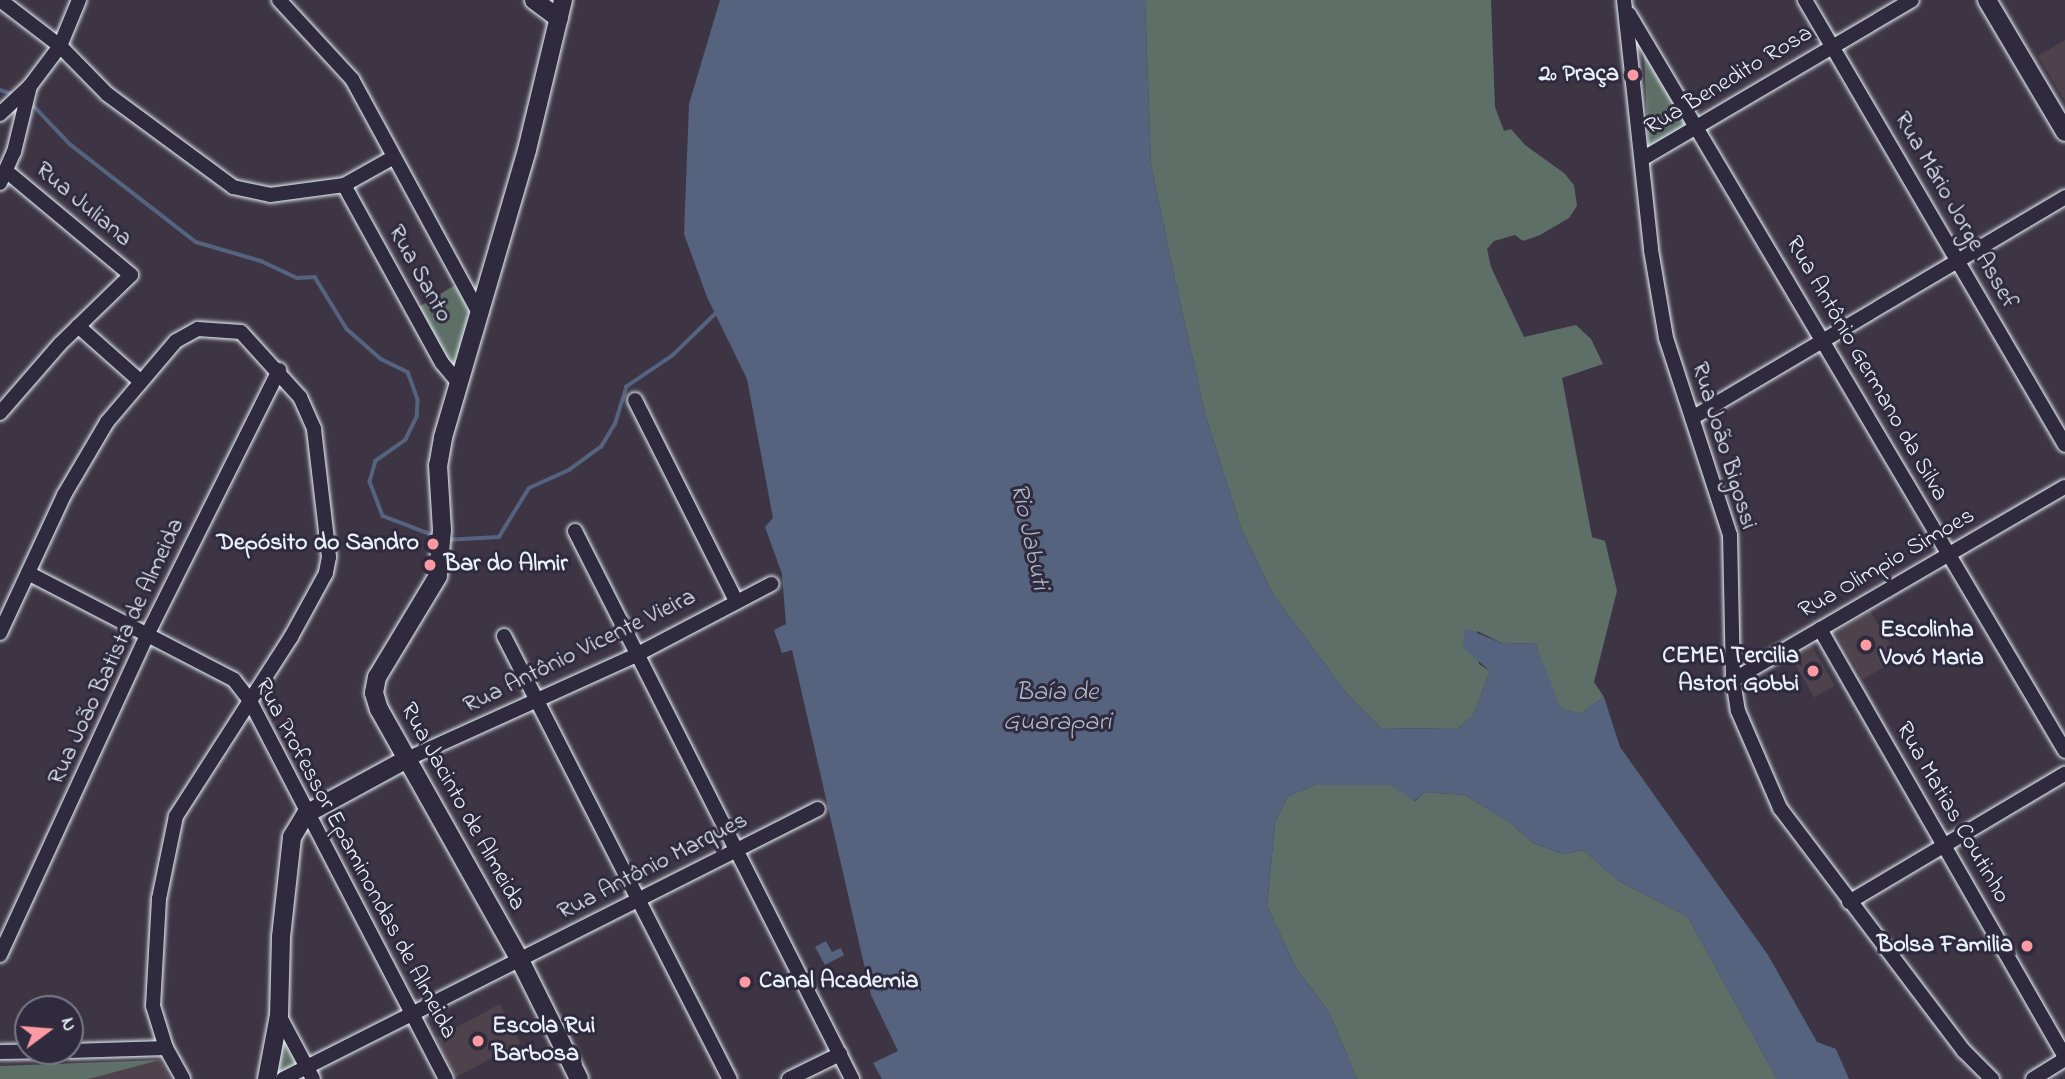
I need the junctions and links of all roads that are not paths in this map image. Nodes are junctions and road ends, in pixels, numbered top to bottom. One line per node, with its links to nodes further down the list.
1 (1, 0): 11 (street)
2 (79, 0): 11 (street)
3 (279, 0): 17 (street)
4 (534, 0): 10 (street)
5 (563, 0): 10 (street, Rua Jacinto de Almeida)
6 (1805, 0): 12 (street, Rua Mário Jorge Assef)
7 (1912, 0): 12 (street, Rua Benedito Rosa)
8 (1987, 0): 16 (street)
9 (1625, 5): 15 (street, Rua Antônio Germano da Silva); 18 (street, Rua João Bigossi)
10 (559, 19): 23 (street, Rua Jacinto de Almeida)
11 (60, 46): 13 (street); 20 (street)
12 (1833, 46): 15 (street, Rua Benedito Rosa); 22 (street, Rua Mário Jorge Assef)
13 (30, 86): 14 (street); 19 (street)
14 (0, 114)
15 (1697, 127): 18 (street, Rua Benedito Rosa); 25 (street, Rua Antônio Germano da Silva)
16 (2065, 132)
17 (394, 156): 20 (street); 23 (street)
18 (1642, 159): 31 (street, Rua João Bigossi)
19 (3, 177): 24 (street, Rua Juliana)
20 (344, 186): 28 (street, Rua Santo)
21 (2065, 197): 22 (street)
22 (1957, 261): 25 (street); 32 (street, Rua Mário Jorge Assef)
23 (478, 313): 28 (street, Rua Jacinto de Almeida)
24 (78, 326): 27 (street); 30 (street)
25 (1822, 340): 31 (street); 35 (street, Rua Antônio Germano da Silva)
26 (279, 370): 27 (street); 41 (street, Rua João Batista de Almeida); 45 (street)
27 (141, 382): 36 (street)
28 (458, 382): 48 (street, Rua Jacinto de Almeida)
29 (635, 400): 38 (street)
30 (0, 413)
31 (1692, 418): 44 (street, Rua João Bigossi)
32 (2065, 445)
33 (2065, 487): 35 (street, Rua Olimpio Simoes)
34 (575, 531): 43 (street)
35 (1949, 555): 39 (street, Rua Olimpio Simoes); 47 (street, Rua Antônio Germano da Silva)
36 (28, 573): 40 (street); 41 (street, Rua Professor Epaminondas de Almeida)
37 (771, 584): 38 (street, Rua Antônio Vicente Vieira)
38 (736, 601): 43 (street, Rua Antônio Vicente Vieira)
39 (1820, 629): 44 (street, Rua Olimpio Simoes); 52 (street, Rua Matias Coutinho)
40 (0, 633)
41 (148, 634): 45 (street, Rua Professor Epaminondas de Almeida); 56 (street, Rua João Batista de Almeida)
42 (503, 636): 46 (street)
43 (636, 655): 46 (street, Rua Antônio Vicente Vieira); 53 (street)
44 (1733, 680): 55 (street, Rua João Bigossi)
45 (249, 699): 51 (street, Rua Professor Epaminondas de Almeida); 61 (street)
46 (536, 700): 48 (street, Rua Antônio Vicente Vieira); 54 (street)
47 (2065, 751)
48 (407, 759): 51 (street); 58 (street, Rua Jacinto de Almeida)
49 (2065, 774): 52 (street)
50 (818, 808): 53 (street, Rua Antônio Marques)
51 (306, 814): 59 (street, Rua Professor Epaminondas de Almeida); 60 (street)
52 (1944, 845): 55 (street); 64 (street, Rua Matias Coutinho)
53 (737, 850): 54 (street, Rua Antônio Marques); 63 (street)
54 (637, 899): 58 (street, Rua Antônio Marques); 71 (street)
55 (1849, 902): 74 (street, Rua João Bigossi)
56 (4, 936): 57 (street, Rua João Batista de Almeida)
57 (0, 955)
58 (520, 960): 59 (street, Rua Antônio Marques); 70 (street, Rua Jacinto de Almeida)
59 (411, 1012): 65 (street, Rua Antônio Marques); 69 (street, Rua Professor Epaminondas de Almeida)
60 (279, 1015): 65 (street); 67 (street)
61 (166, 1048): 62 (street); 66 (street)
62 (84, 1051)
63 (840, 1054): 72 (street); 73 (street)
64 (2065, 1057): 75 (street)
65 (310, 1073): 68 (street, Rua Antônio Marques)
66 (183, 1079)
67 (267, 1079)
68 (284, 1079)
69 (446, 1079)
70 (579, 1079)
71 (730, 1079)
72 (789, 1079)
73 (852, 1079)
74 (1992, 1079)
75 (2033, 1079)

